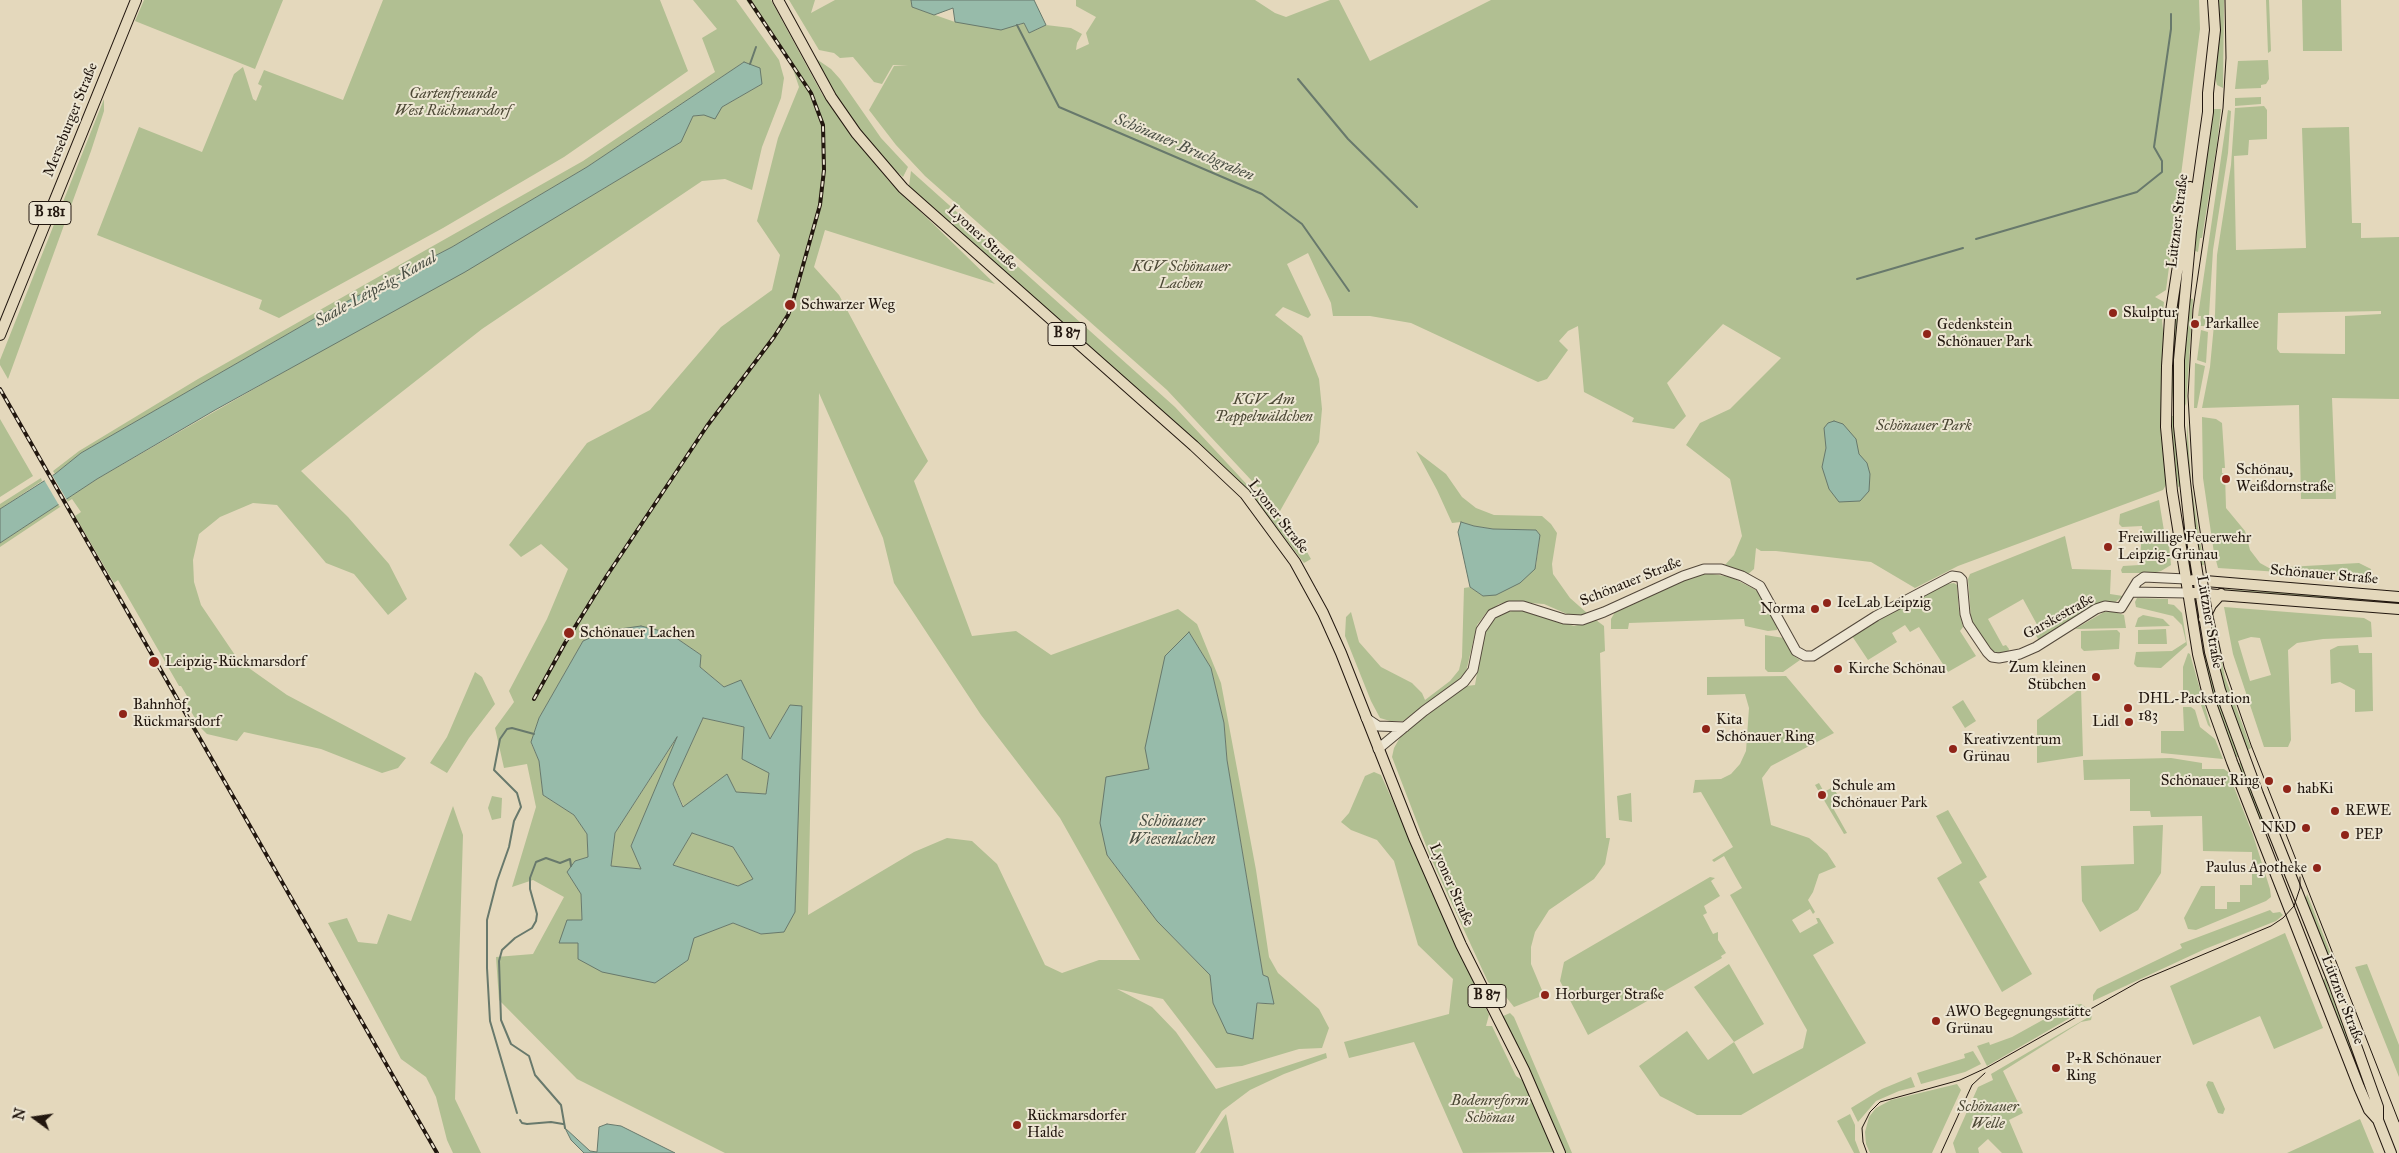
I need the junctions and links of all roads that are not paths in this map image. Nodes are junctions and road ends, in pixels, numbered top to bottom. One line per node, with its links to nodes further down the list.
1 (136, 0): 5 (main road, Merseburger Straße / B 181)
2 (778, 0): 18 (main road, Lyoner Straße / B 87)
3 (2213, 0): 4 (main road, Lützner Straße)
4 (2208, 93): 6 (main road, Lützner Straße); 7 (main road, Lützner Straße)
5 (0, 335)
6 (2167, 366): 7 (main road, Lützner Straße); 9 (main road, Lützner Straße)
7 (2178, 412): 10 (main road, Lützner Straße)
8 (1959, 577): 11 (street, Garskestraße); 19 (street, Schönauer Straße)
9 (2186, 580): 10 (main road, Schönauer Straße); 11 (street, Garskestraße); 12 (main road, Lützner Straße)
10 (2198, 581): 13 (main road, Lützner Straße); 15 (main road, Schönauer Straße)
11 (2131, 592): 12 (street)
12 (2188, 592): 13 (main road, Schönauer Straße); 21 (main road, Lützner Straße)
13 (2200, 593): 14 (main road, Schönauer Straße); 17 (main road, Lützner Straße)
14 (2220, 594): 16 (main road, Schönauer Straße); 17 (main road)
15 (2399, 597)
16 (2399, 609)
17 (2204, 620): 21 (main road, Lützner Straße)
18 (1366, 718): 19 (street); 20 (main road, Lyoner Straße / B 87)
19 (1406, 727): 20 (street, Schönauer Straße)
20 (1378, 749): 22 (main road, Lyoner Straße / B 87)
21 (2378, 1120): 23 (main road, Lützner Straße)
22 (1560, 1153)
23 (2390, 1153)

